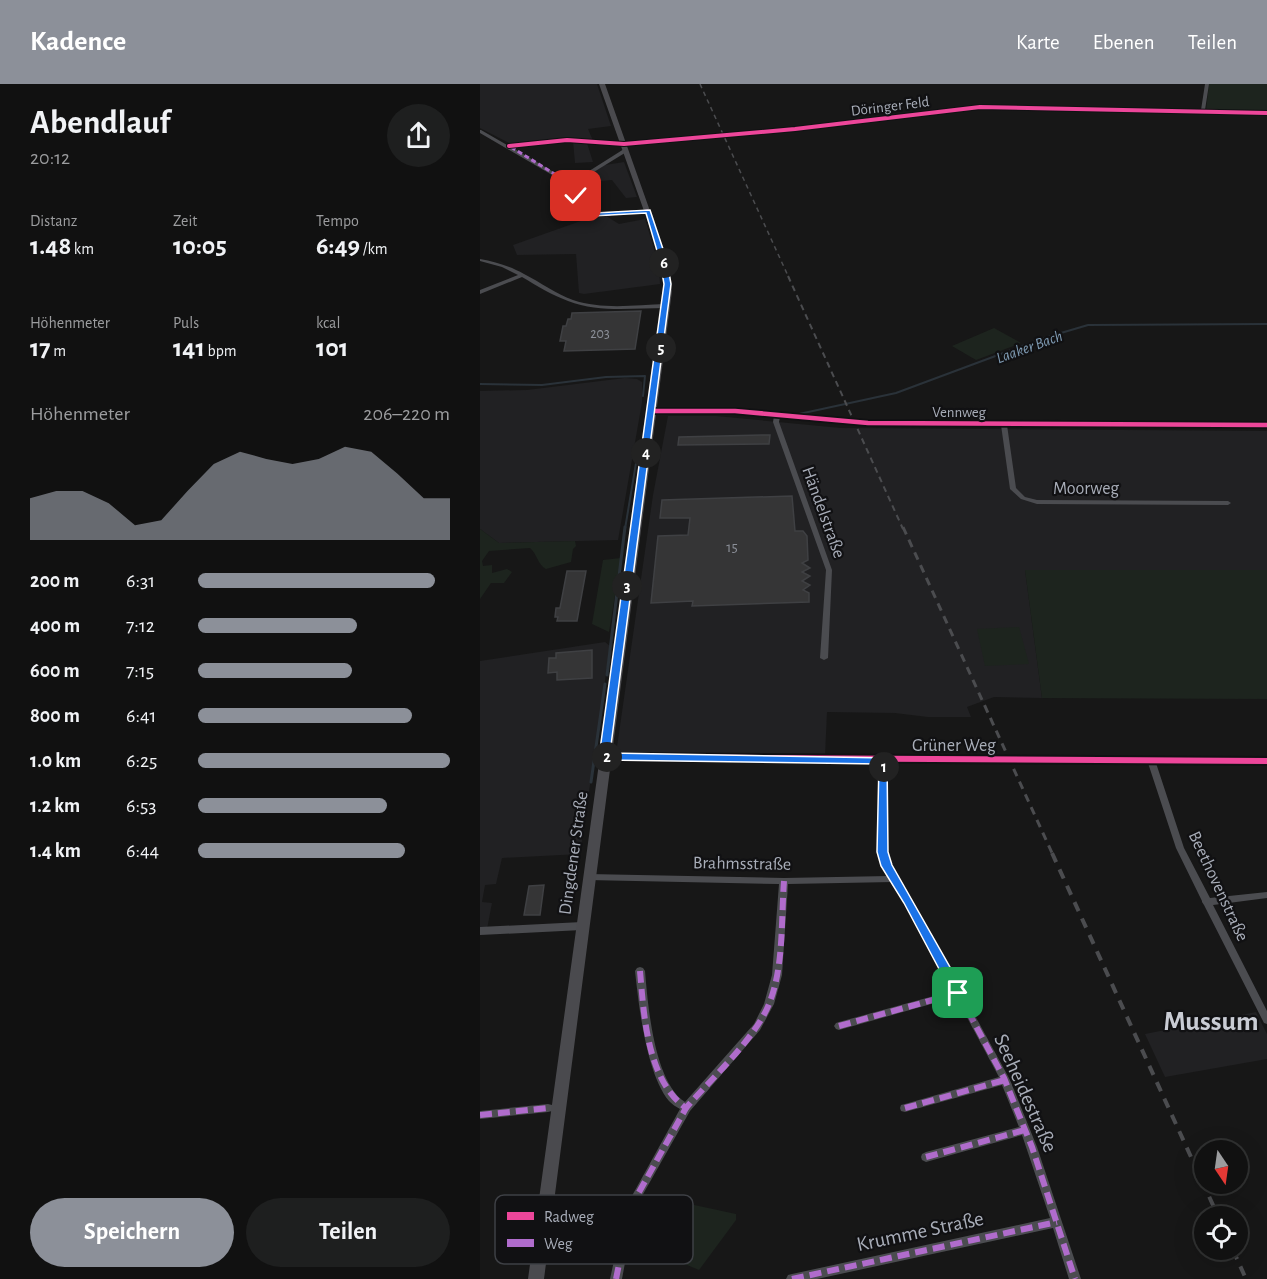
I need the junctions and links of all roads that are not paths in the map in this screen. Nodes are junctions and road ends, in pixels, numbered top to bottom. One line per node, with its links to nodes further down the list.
1 (602, 84): 7 (main road, Dingdener Straße)
2 (1207, 84): 3 (street)
3 (1203, 111): 4 (street, Döringer Feld); 7 (street, Döringer Feld)
4 (1267, 113)
5 (480, 131): 6 (street)
6 (509, 146): 7 (street, Döringer Feld); 8 (street)
7 (625, 147): 8 (street); 9 (main road, Dingdener Straße)
8 (561, 178): 9 (street)
9 (648, 211): 13 (main road, Dingdener Straße)
10 (480, 260): 11 (street)
11 (523, 275): 12 (street); 13 (street)
12 (480, 292)
13 (666, 306): 14 (main road, Dingdener Straße)
14 (652, 411): 15 (street, Vennweg); 20 (main road, Dingdener Straße)
15 (777, 415): 16 (street, Vennweg); 19 (street, Händelstraße)
16 (1004, 424): 17 (street, Vennweg); 18 (street, Moorweg)
17 (1267, 425)
18 (1228, 503)
19 (824, 658)
20 (604, 757): 21 (street, Grüner Weg); 24 (main road, Dingdener Straße)
21 (884, 760): 22 (street, Grüner Weg); 25 (street, Seeheidestraße)
22 (1151, 760): 23 (street, Grüner Weg); 28 (street, Beethovenstraße)
23 (1267, 761)
24 (588, 877): 26 (street, Brahmsstraße); 29 (main road, Dingdener Straße)
25 (895, 879): 26 (street, Brahmsstraße); 32 (street, Seeheidestraße)
26 (784, 881): 36 (street)
27 (1267, 895): 28 (street)
28 (1206, 902): 33 (street, Beethovenstraße)
29 (582, 926): 30 (street); 42 (main road, Dingdener Straße)
30 (480, 931)
31 (640, 971): 36 (street)
32 (958, 993): 34 (street); 35 (street, Seeheidestraße)
33 (1267, 1020)
34 (839, 1026)
35 (1005, 1080): 37 (street); 40 (street, Seeheidestraße)
36 (686, 1107): 43 (street)
37 (905, 1107)
38 (548, 1108): 39 (street)
39 (480, 1115)
40 (1025, 1130): 41 (street); 44 (street, Seeheidestraße)
41 (926, 1157)
42 (547, 1195)
43 (638, 1195)
44 (1057, 1222): 49 (street, Krumme Straße); 50 (street, Seeheidestraße)
45 (538, 1264): 47 (main road, Dingdener Straße)
46 (619, 1264): 48 (street)
47 (536, 1279)
48 (616, 1279)
49 (792, 1279)
50 (1075, 1279)

